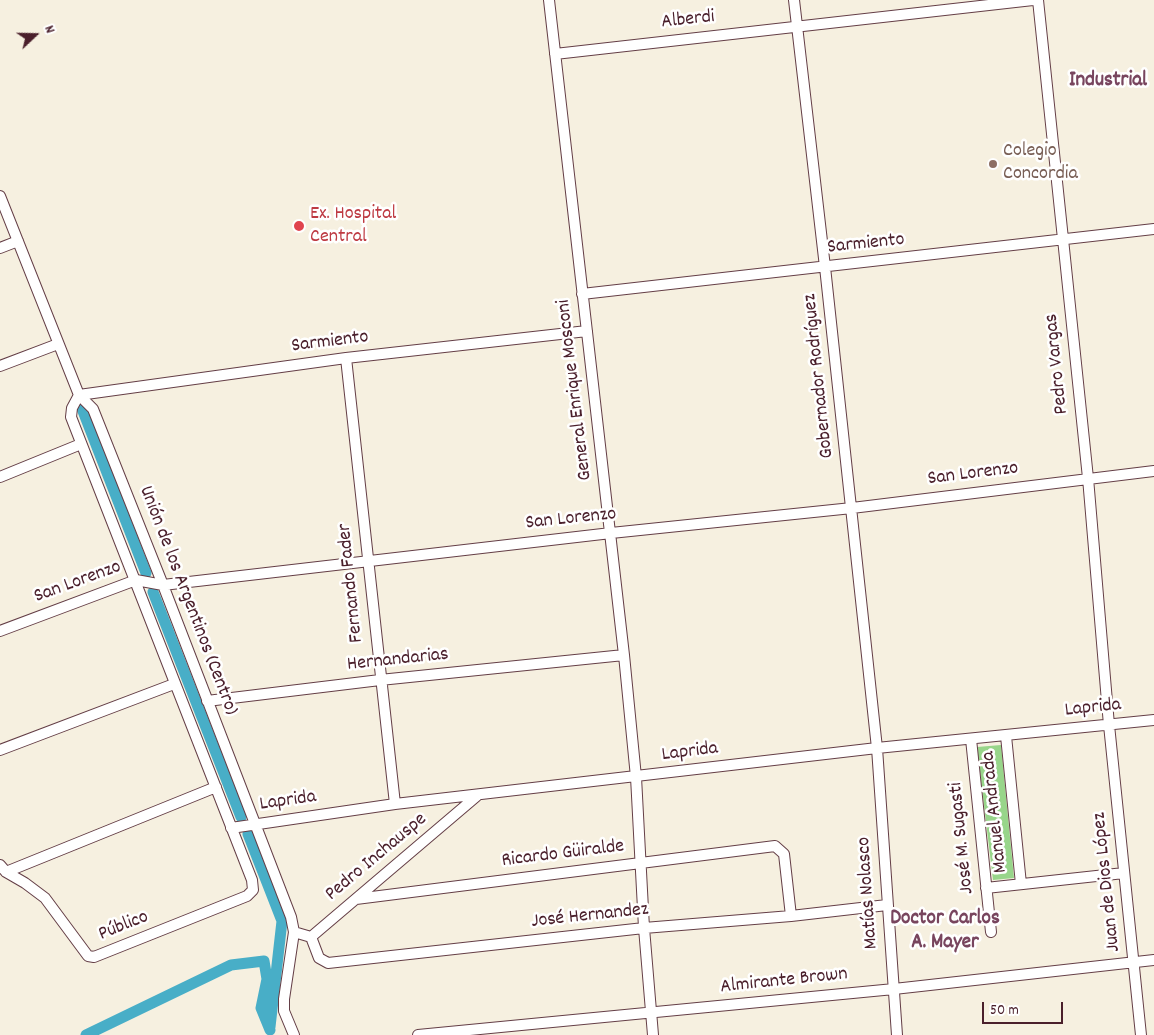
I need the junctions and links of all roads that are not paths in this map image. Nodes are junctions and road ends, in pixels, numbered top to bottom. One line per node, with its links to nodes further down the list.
1 (549, 0): 6 (street, General Enrique Mosconi)
2 (794, 0): 5 (street, Gobernador Rodríguez)
3 (1033, 0): 5 (street, Alberdi)
4 (1038, 0): 9 (street, Pedro Vargas)
5 (797, 26): 6 (street, Alberdi); 12 (street, Gobernador Rodríguez)
6 (555, 54): 13 (street, General Enrique Mosconi)
7 (0, 196): 10 (street, Unión de los Argentinos (Centro))
8 (1154, 229): 9 (street, Sarmiento)
9 (1063, 240): 12 (street, Sarmiento); 22 (street, Pedro Vargas)
10 (18, 241): 11 (street); 15 (street, Unión de los Argentinos (Centro))
11 (0, 248)
12 (825, 267): 13 (street, Sarmiento); 23 (street, Gobernador Rodríguez)
13 (582, 294): 14 (street, General Enrique Mosconi)
14 (587, 331): 16 (street, Sarmiento); 24 (street, General Enrique Mosconi)
15 (58, 344): 17 (street); 18 (street, Unión de los Argentinos (Centro))
16 (346, 358): 18 (street, Sarmiento); 25 (street, Fernando Fader)
17 (0, 366)
18 (78, 395): 19 (street, Unión de los Argentinos (Centro)); 27 (street, Unión de los Argentinos (Centro))
19 (81, 444): 21 (street); 26 (street, Unión de los Argentinos (Centro))
20 (1154, 472): 22 (street, San Lorenzo)
21 (0, 477)
22 (1088, 478): 23 (street, San Lorenzo); 34 (street, Pedro Vargas)
23 (852, 508): 24 (street, San Lorenzo); 37 (street, Gobernador Rodríguez)
24 (611, 533): 25 (street, San Lorenzo); 29 (street, General Enrique Mosconi)
25 (368, 561): 27 (street, San Lorenzo); 30 (street, Fernando Fader)
26 (136, 580): 27 (street, San Lorenzo); 28 (street, San Lorenzo); 31 (street, Unión de los Argentinos (Centro))
27 (163, 585): 32 (street, Unión de los Argentinos (Centro))
28 (0, 631)
29 (624, 655): 30 (street, Hernandarias); 39 (street, General Enrique Mosconi)
30 (380, 680): 32 (street, Hernandarias); 42 (street, Fernando Fader)
31 (174, 684): 38 (street); 40 (street, Unión de los Argentinos (Centro))
32 (207, 701): 43 (street, Unión de los Argentinos (Centro))
33 (1154, 720): 34 (street, Laprida)
34 (1109, 725): 35 (street, Laprida); 47 (street, Juan de Dios López)
35 (1006, 736): 36 (street, Laprida); 48 (street, Manuel Andrada)
36 (970, 739): 37 (street, Laprida); 49 (street, José M. Sugasti)
37 (877, 748): 39 (street, Laprida); 52 (street, Matías Nolasco)
38 (0, 750)
39 (636, 777): 41 (street, Laprida); 45 (street, General Enrique Mosconi)
40 (216, 787): 44 (street, Unión de los Argentinos (Centro)); 46 (street)
41 (479, 795): 42 (street, Laprida); 51 (street, Pedro Inchauspe)
42 (395, 804): 43 (street, Laprida)
43 (256, 824): 44 (street, Laprida); 55 (street, Unión de los Argentinos (Centro))
44 (231, 828): 50 (street, Unión de los Argentinos (Centro))
45 (640, 863): 51 (street, Ricardo Güiralde); 53 (street, Ricardo Güiralde); 54 (street, General Enrique Mosconi)
46 (3, 869): 50 (street, Público)
47 (1124, 873): 48 (street); 59 (street, Juan de Dios López)
48 (1021, 884): 49 (street)
49 (986, 888): 56 (street, José M. Sugasti)
50 (253, 890)
51 (356, 899): 57 (street, Pedro Inchauspe)
52 (888, 905): 53 (street, José Hernandez); 60 (street, Matías Nolasco)
53 (791, 916): 54 (street, José Hernandez)
54 (644, 928): 57 (street, José Hernandez); 61 (street, General Enrique Mosconi)
55 (294, 932): 57 (street); 62 (street)
56 (991, 932)
57 (311, 937)
58 (1154, 960): 59 (street, Almirante Brown)
59 (1134, 962): 60 (street, Almirante Brown); 66 (street, Juan de Dios López)
60 (894, 989): 61 (street, Almirante Brown); 65 (street, Matías Nolasco)
61 (651, 1013): 63 (street, Almirante Brown); 64 (street, General Enrique Mosconi)
62 (294, 1035)
63 (423, 1035)
64 (653, 1035)
65 (897, 1035)
66 (1141, 1035)

